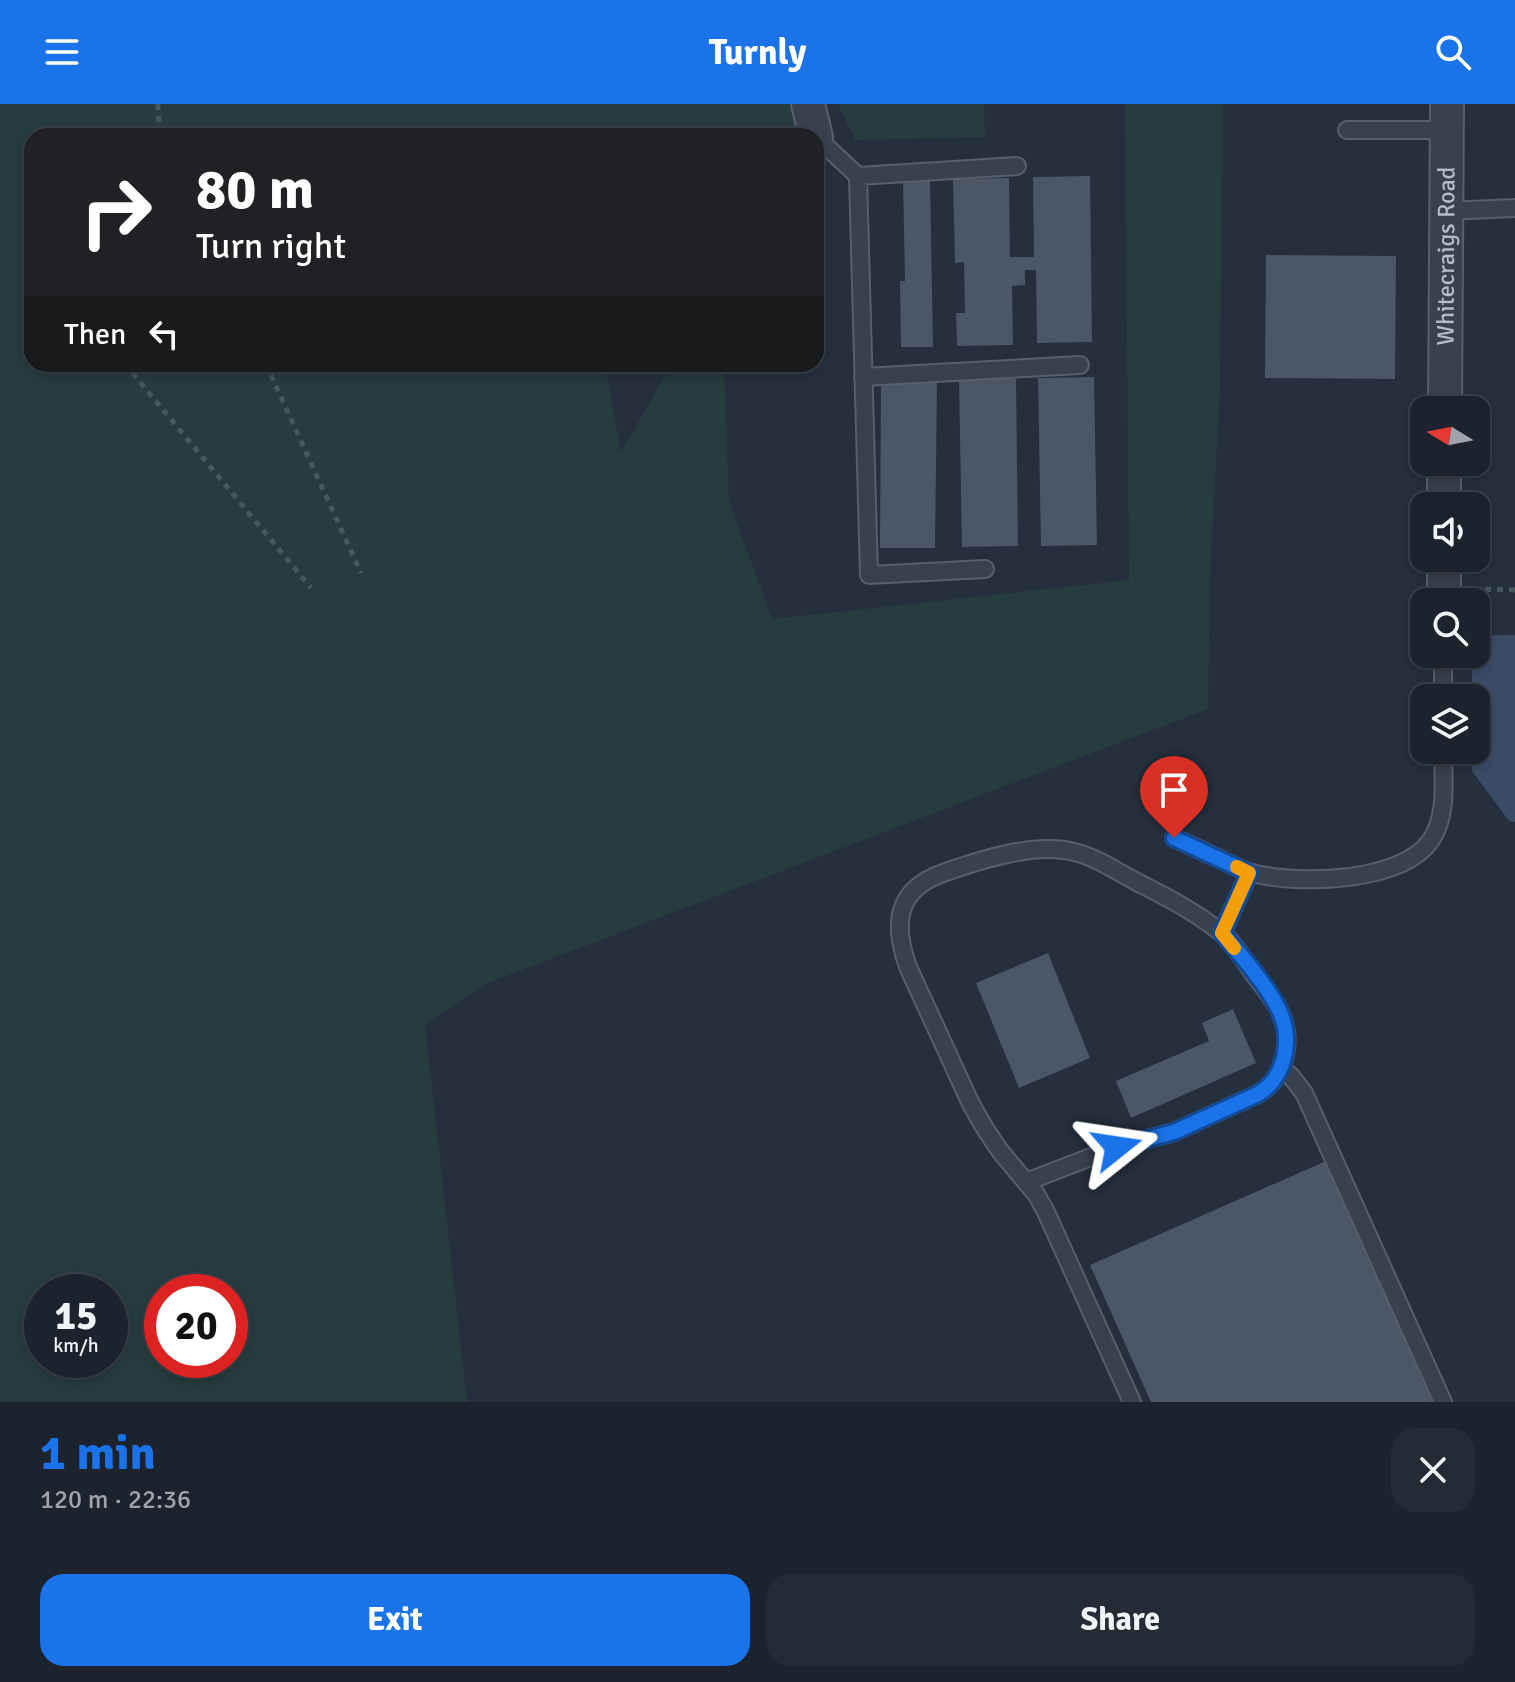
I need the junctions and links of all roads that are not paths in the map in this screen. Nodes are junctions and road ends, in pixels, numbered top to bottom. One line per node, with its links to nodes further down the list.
1 (808, 104): 3 (street)
2 (1446, 117): 4 (lane); 9 (street, Whitecraigs Road)
3 (814, 128)
4 (1347, 130)
5 (824, 144): 7 (lane)
6 (1017, 166): 7 (lane)
7 (858, 176): 11 (lane)
8 (1515, 208): 9 (lane)
9 (1445, 211): 12 (street, Whitecraigs Road)
10 (1080, 365): 11 (lane)
11 (863, 377): 13 (lane)
12 (1445, 396)
13 (985, 569)
14 (1443, 764): 16 (lane)
15 (1174, 838): 16 (lane)
16 (1249, 873): 17 (lane)
17 (1222, 933): 18 (lane); 19 (lane)
18 (1281, 1070): 19 (lane); 21 (lane)
19 (1026, 1182): 20 (lane)
20 (1132, 1402)
21 (1443, 1402)

